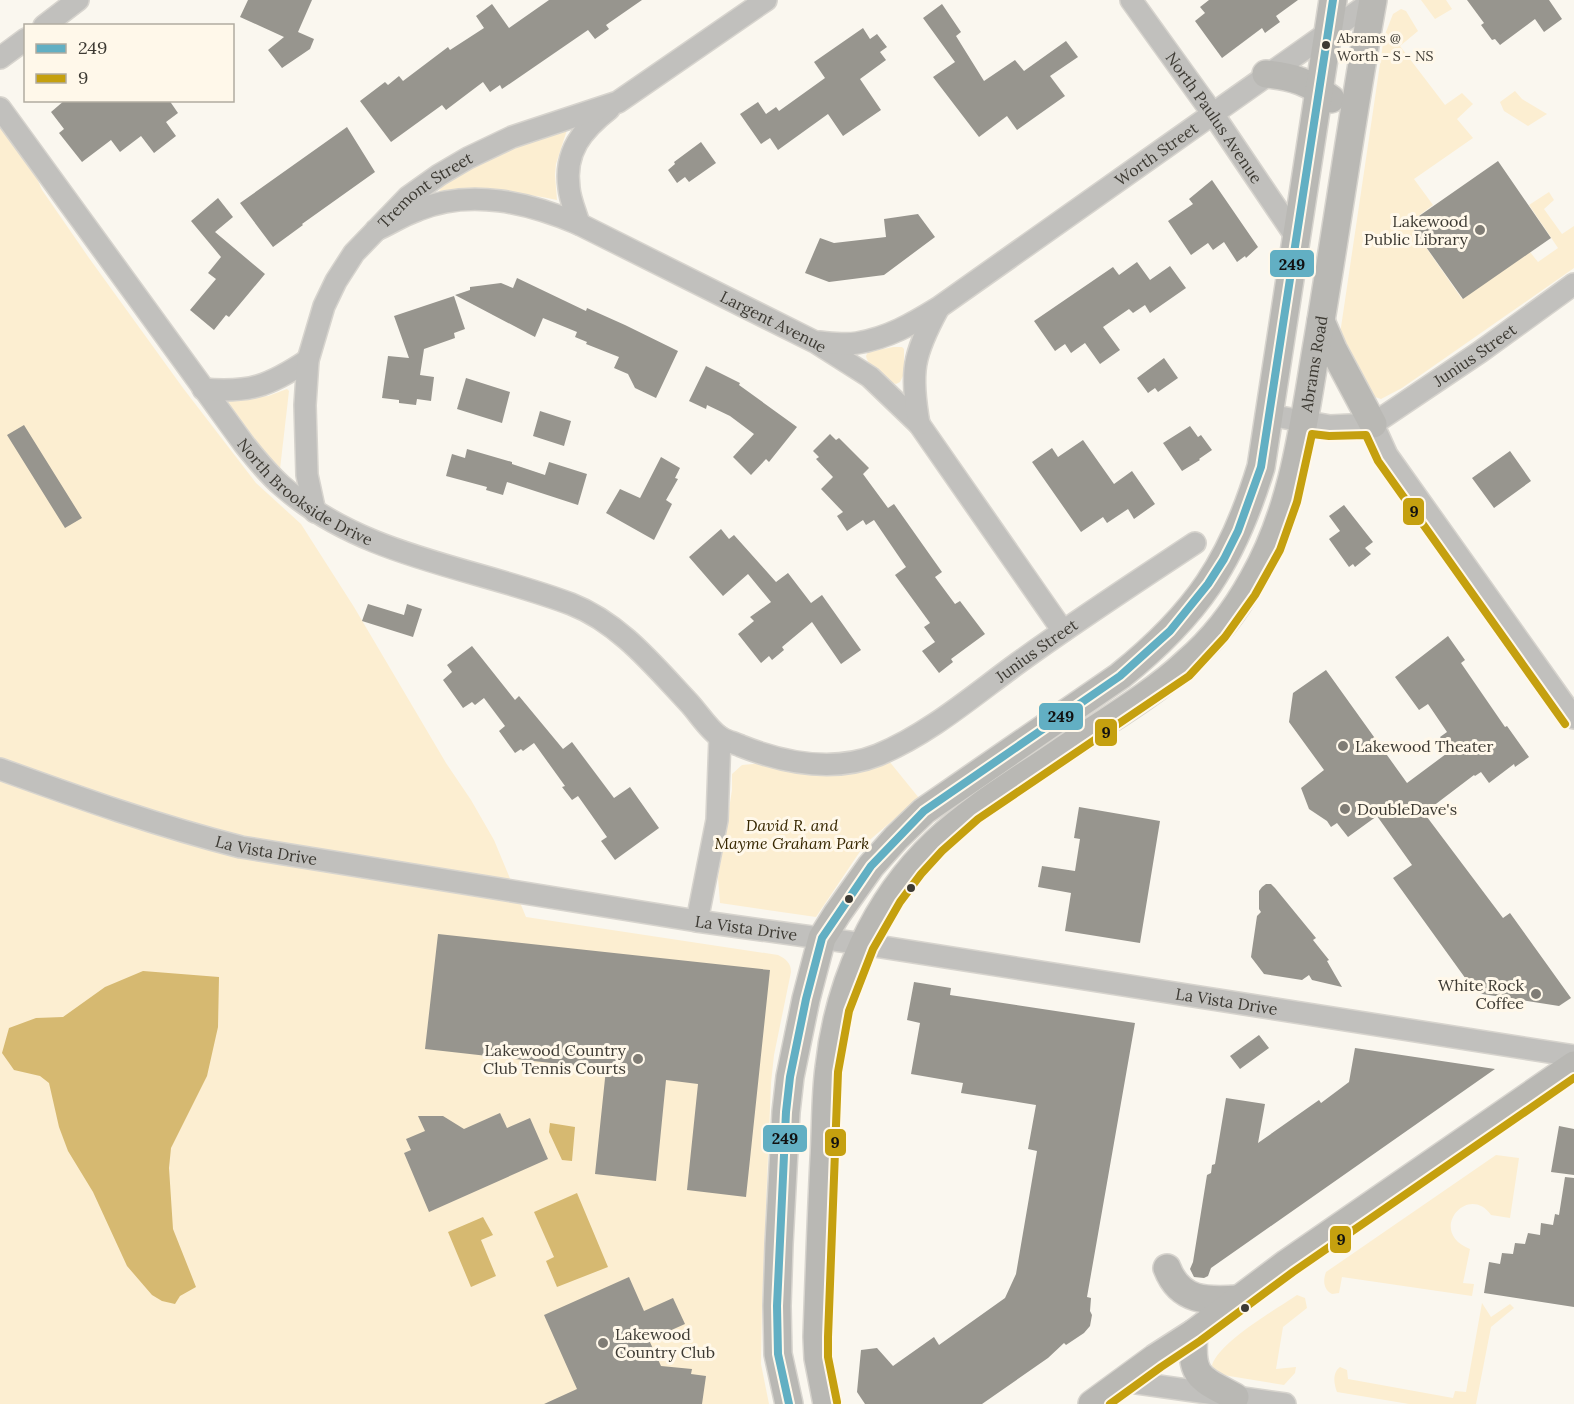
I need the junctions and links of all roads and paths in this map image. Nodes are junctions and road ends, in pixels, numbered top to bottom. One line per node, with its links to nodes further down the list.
1 (78, 0): 6 (street)
2 (766, 0): 12 (street, Tremont Street)
3 (1131, 0): 14 (street, North Paulus Avenue)
4 (1333, 0): 7 (main road)
5 (1373, 0): 7 (street, Worth Street); 15 (main road, Abrams Road)
6 (47, 24)
7 (1328, 32): 10 (street, Worth Street); 11 (main road)
8 (24, 40): 9 (street)
9 (0, 58)
10 (1266, 75): 11 (main road); 14 (street, Worth Street)
11 (1319, 89): 15 (main road); 18 (main road)
12 (618, 102): 16 (street, Tremont Street); 17 (street, Tremont Street)
13 (0, 108): 24 (street, North Brookside Drive)
14 (1213, 114): 18 (street, North Paulus Avenue); 20 (street, Worth Street)
15 (1352, 126): 21 (main road, Abrams Road)
16 (579, 224): 17 (street, Largent Avenue); 22 (street, Largent Avenue)
17 (376, 230): 23 (street, Tremont Street)
18 (1296, 237): 25 (main road)
19 (1574, 284): 28 (street, Junius Street)
20 (938, 308): 22 (street, Worth Street); 27 (street, Worth Street)
21 (1321, 321): 26 (main road, Abrams Road); 28 (main road)
22 (815, 342): 27 (street, Largent Avenue)
23 (308, 360): 24 (street); 30 (street, Tremont Street)
24 (203, 389): 30 (street, North Brookside Drive)
25 (1269, 415): 26 (street); 29 (main road)
26 (1304, 422): 28 (street); 33 (main road, Abrams Road)
27 (919, 424): 32 (street, Largent Avenue)
28 (1373, 424): 34 (street)
29 (1256, 481): 33 (main road); 39 (main road)
30 (315, 512): 35 (street, North Brookside Drive)
31 (1195, 543): 32 (street, Junius Street)
32 (1063, 631): 36 (street, Junius Street)
33 (1183, 667): 40 (main road, Abrams Road)
34 (1574, 718)
35 (720, 737): 36 (street, North Brookside Drive); 38 (street)
36 (876, 756)
37 (0, 769): 38 (street, La Vista Drive)
38 (697, 921): 39 (street, La Vista Drive)
39 (822, 938): 40 (street, La Vista Drive); 43 (main road)
40 (862, 944): 41 (street, La Vista Drive); 44 (main road, Abrams Road)
41 (1574, 1056)
42 (1574, 1065): 46 (main road)
43 (779, 1244): 44 (main road); 50 (main road)
44 (820, 1247): 51 (main road, Abrams Road)
45 (1167, 1268): 46 (main road)
46 (1238, 1299): 47 (main road)
47 (1194, 1333): 48 (main road); 49 (main road)
48 (1123, 1381): 49 (street); 52 (main road)
49 (1235, 1397): 53 (street)
50 (789, 1404)
51 (827, 1404)
52 (1092, 1404)
53 (1285, 1404)

